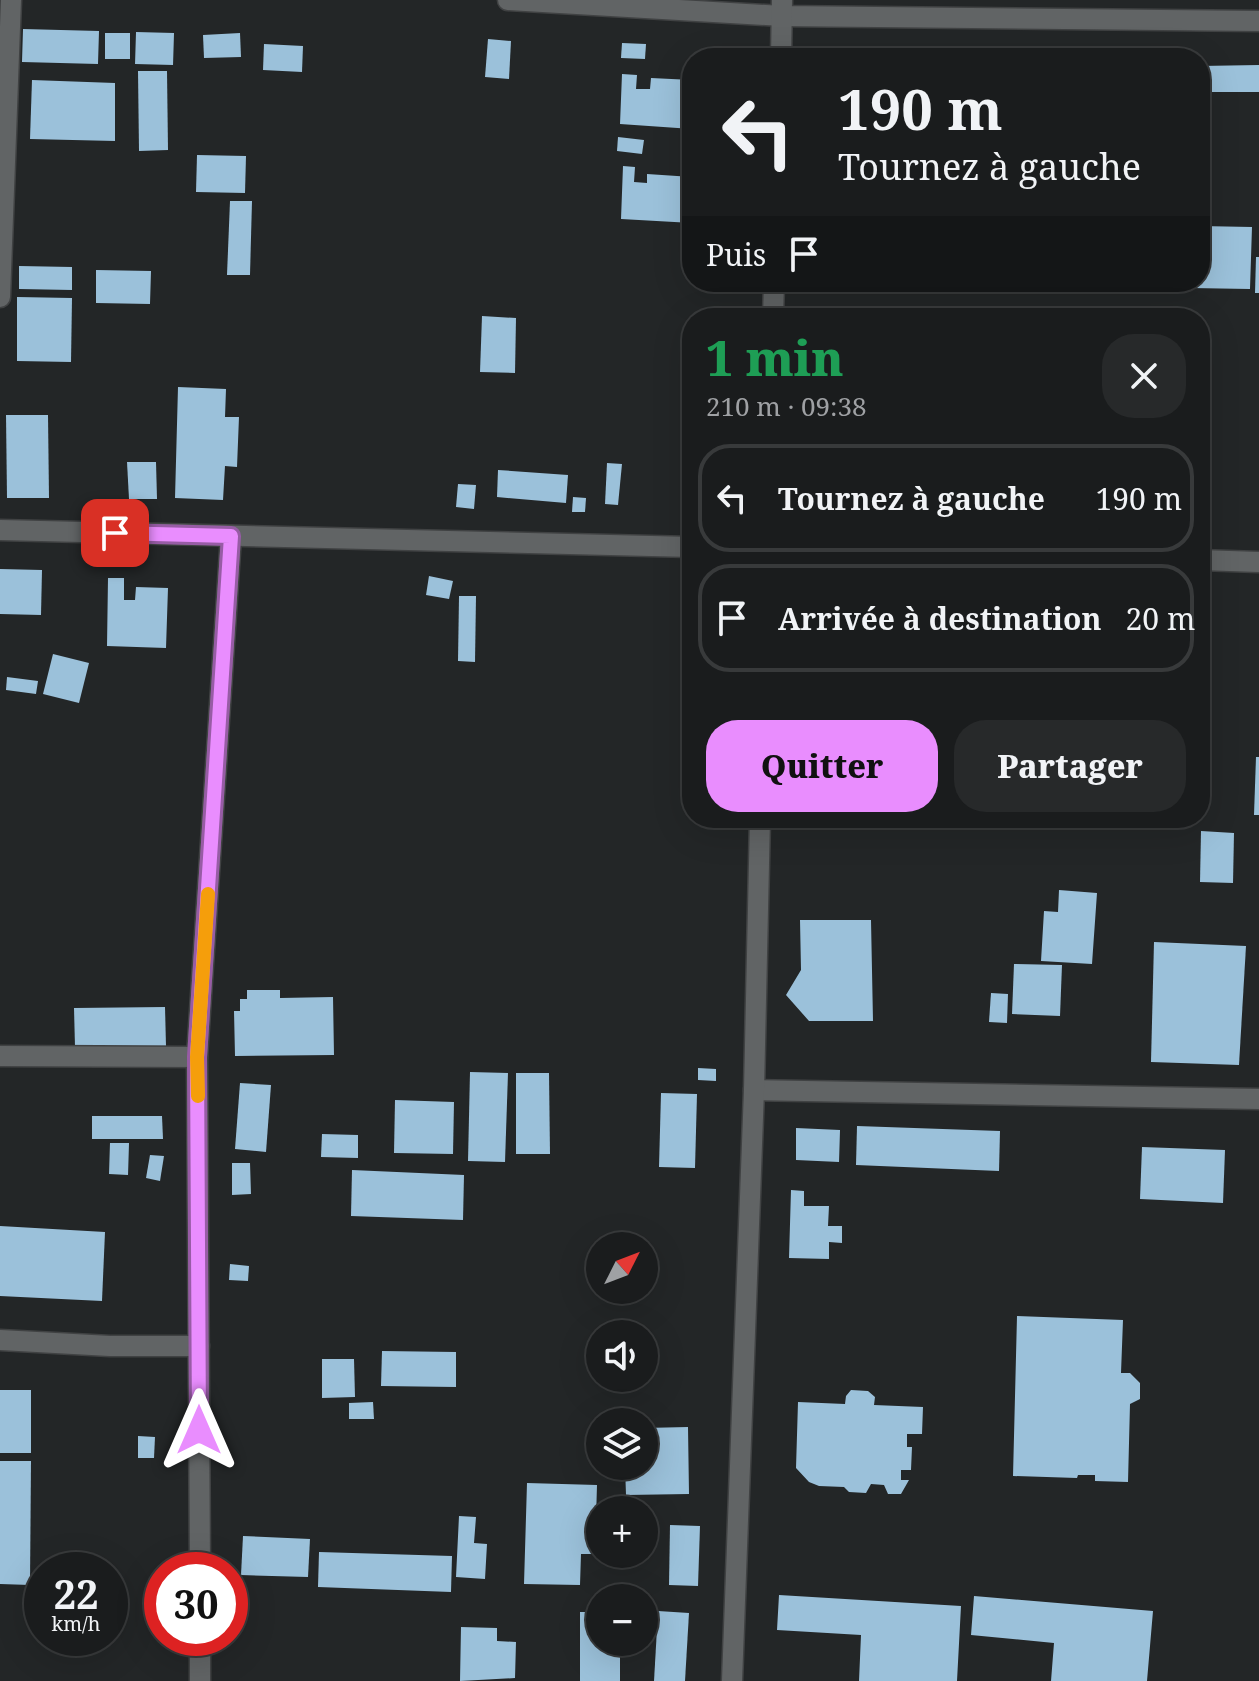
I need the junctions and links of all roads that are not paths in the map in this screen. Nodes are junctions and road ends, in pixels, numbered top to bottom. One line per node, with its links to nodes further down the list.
1 (11, 0): 6 (street)
2 (508, 0): 3 (street)
3 (782, 8): 4 (street); 5 (street)
4 (1259, 21)
5 (781, 48)
6 (0, 297)
7 (0, 530): 8 (street)
8 (231, 536): 9 (street); 14 (street)
9 (682, 547)
10 (1210, 560): 11 (street)
11 (1259, 562)
12 (760, 828): 15 (street)
13 (0, 1056): 14 (street)
14 (197, 1057): 18 (street)
15 (754, 1090): 16 (street); 22 (street)
16 (1259, 1099)
17 (0, 1340): 18 (street)
18 (199, 1346): 19 (street)
19 (200, 1552)
20 (200, 1656): 21 (street)
21 (200, 1681)
22 (732, 1681)

